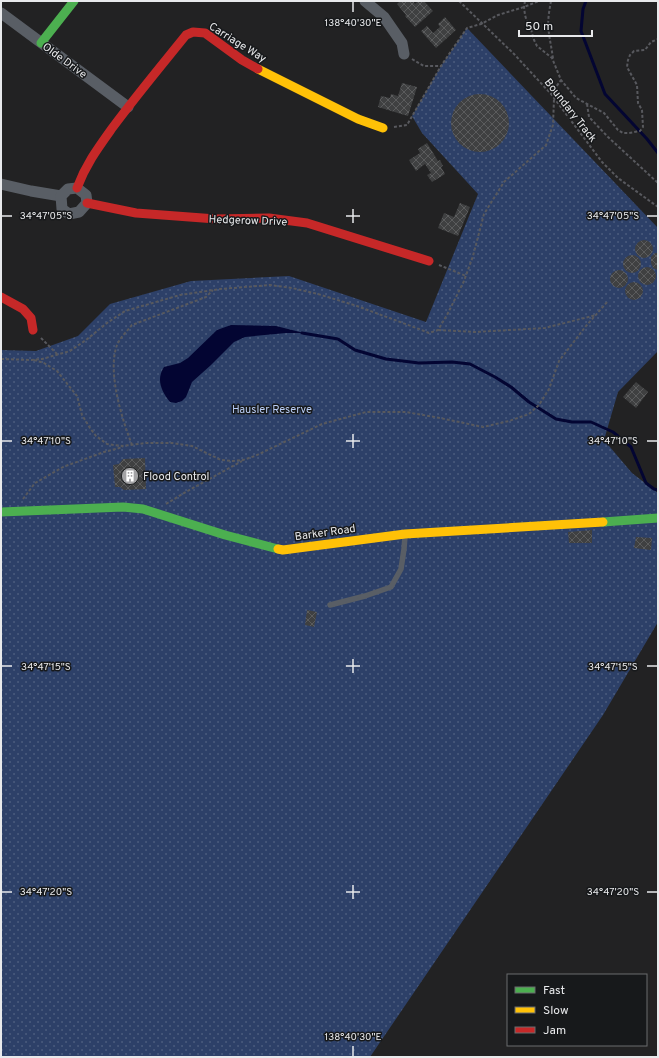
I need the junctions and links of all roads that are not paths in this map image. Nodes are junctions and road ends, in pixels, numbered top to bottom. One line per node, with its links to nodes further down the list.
1 (74, 1): 4 (street)
2 (365, 1): 5 (street)
3 (1, 13): 4 (street, Olde Drive)
4 (41, 43): 6 (street, Olde Drive)
5 (404, 54)
6 (128, 107): 7 (street, Carriage Way); 9 (street, Carriage Way)
7 (383, 128)
8 (1, 184): 10 (street)
9 (77, 188): 10 (street); 11 (street)
10 (60, 196): 11 (street)
11 (87, 204): 12 (street, Hedgerow Drive)
12 (429, 261)
13 (1, 297): 14 (street)
14 (33, 330)
15 (1, 512): 17 (street, Barker Road)
16 (658, 518): 17 (street, Barker Road)
17 (405, 534): 18 (lane)
18 (330, 605)

